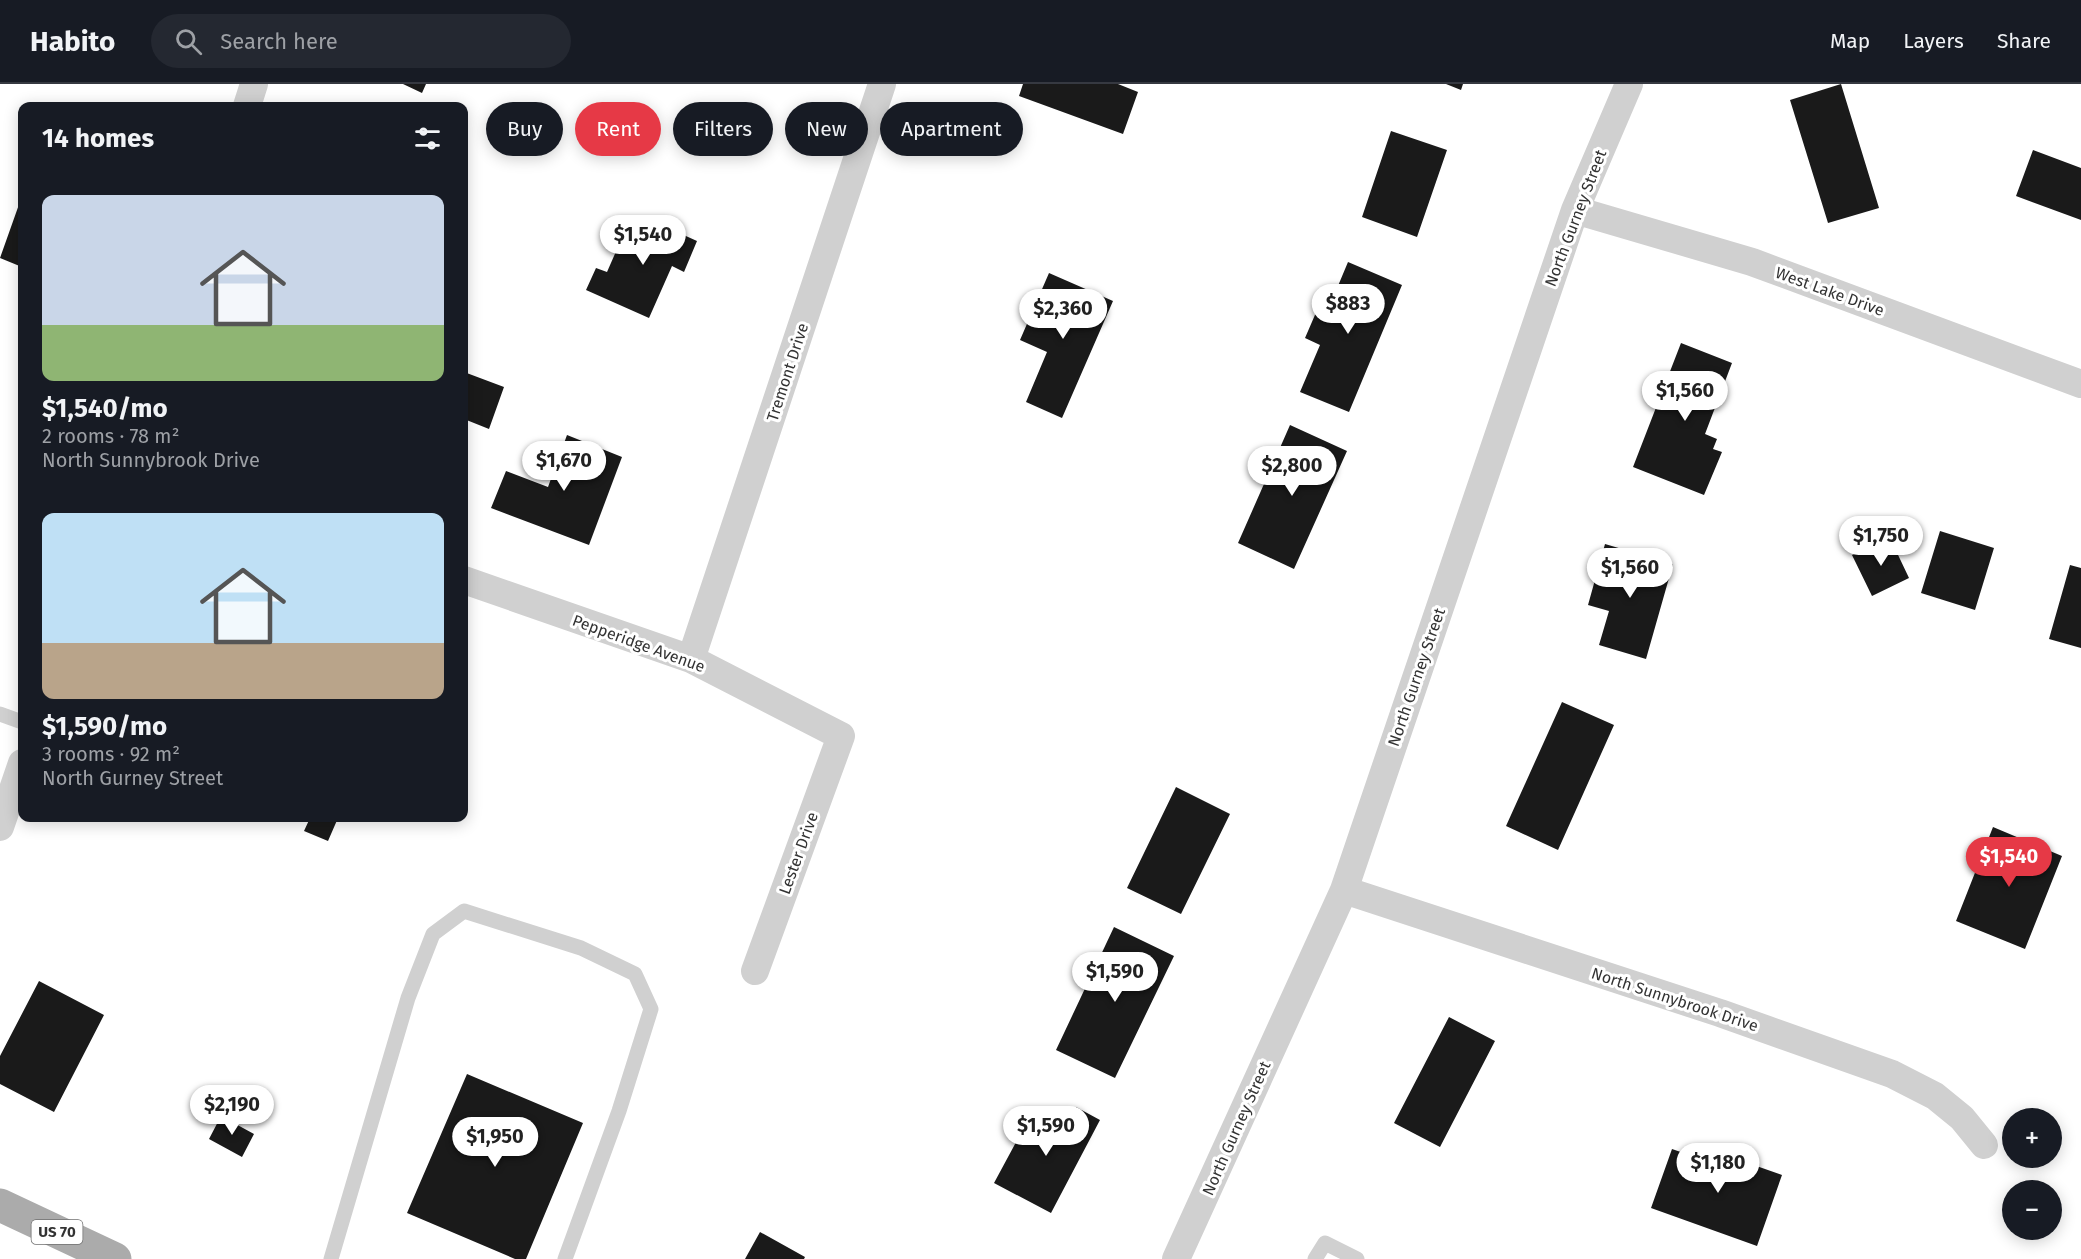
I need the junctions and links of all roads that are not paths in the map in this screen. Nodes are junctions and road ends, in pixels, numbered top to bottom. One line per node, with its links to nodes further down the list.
1 (254, 84): 4 (street)
2 (882, 84): 8 (street, Tremont Drive)
3 (1629, 84): 5 (street, North Gurney Street)
4 (248, 102)
5 (1575, 210): 6 (street, West Lake Drive); 14 (street, North Gurney Street)
6 (2081, 384)
7 (468, 581): 8 (street, Pepperidge Avenue)
8 (691, 659): 11 (street, Pepperidge Avenue)
9 (0, 714): 10 (lane)
10 (18, 721)
11 (841, 736): 15 (street, Lester Drive)
12 (18, 775): 13 (street)
13 (0, 827)
14 (1344, 890): 16 (street, North Sunnybrook Drive); 21 (street, North Gurney Street)
15 (755, 970)
16 (1984, 1145)
17 (0, 1205): 18 (main road, US 70)
18 (115, 1259)
19 (331, 1259): 20 (lane)
20 (565, 1259)
21 (1176, 1259)
22 (1315, 1259): 23 (lane)
23 (1356, 1259)

